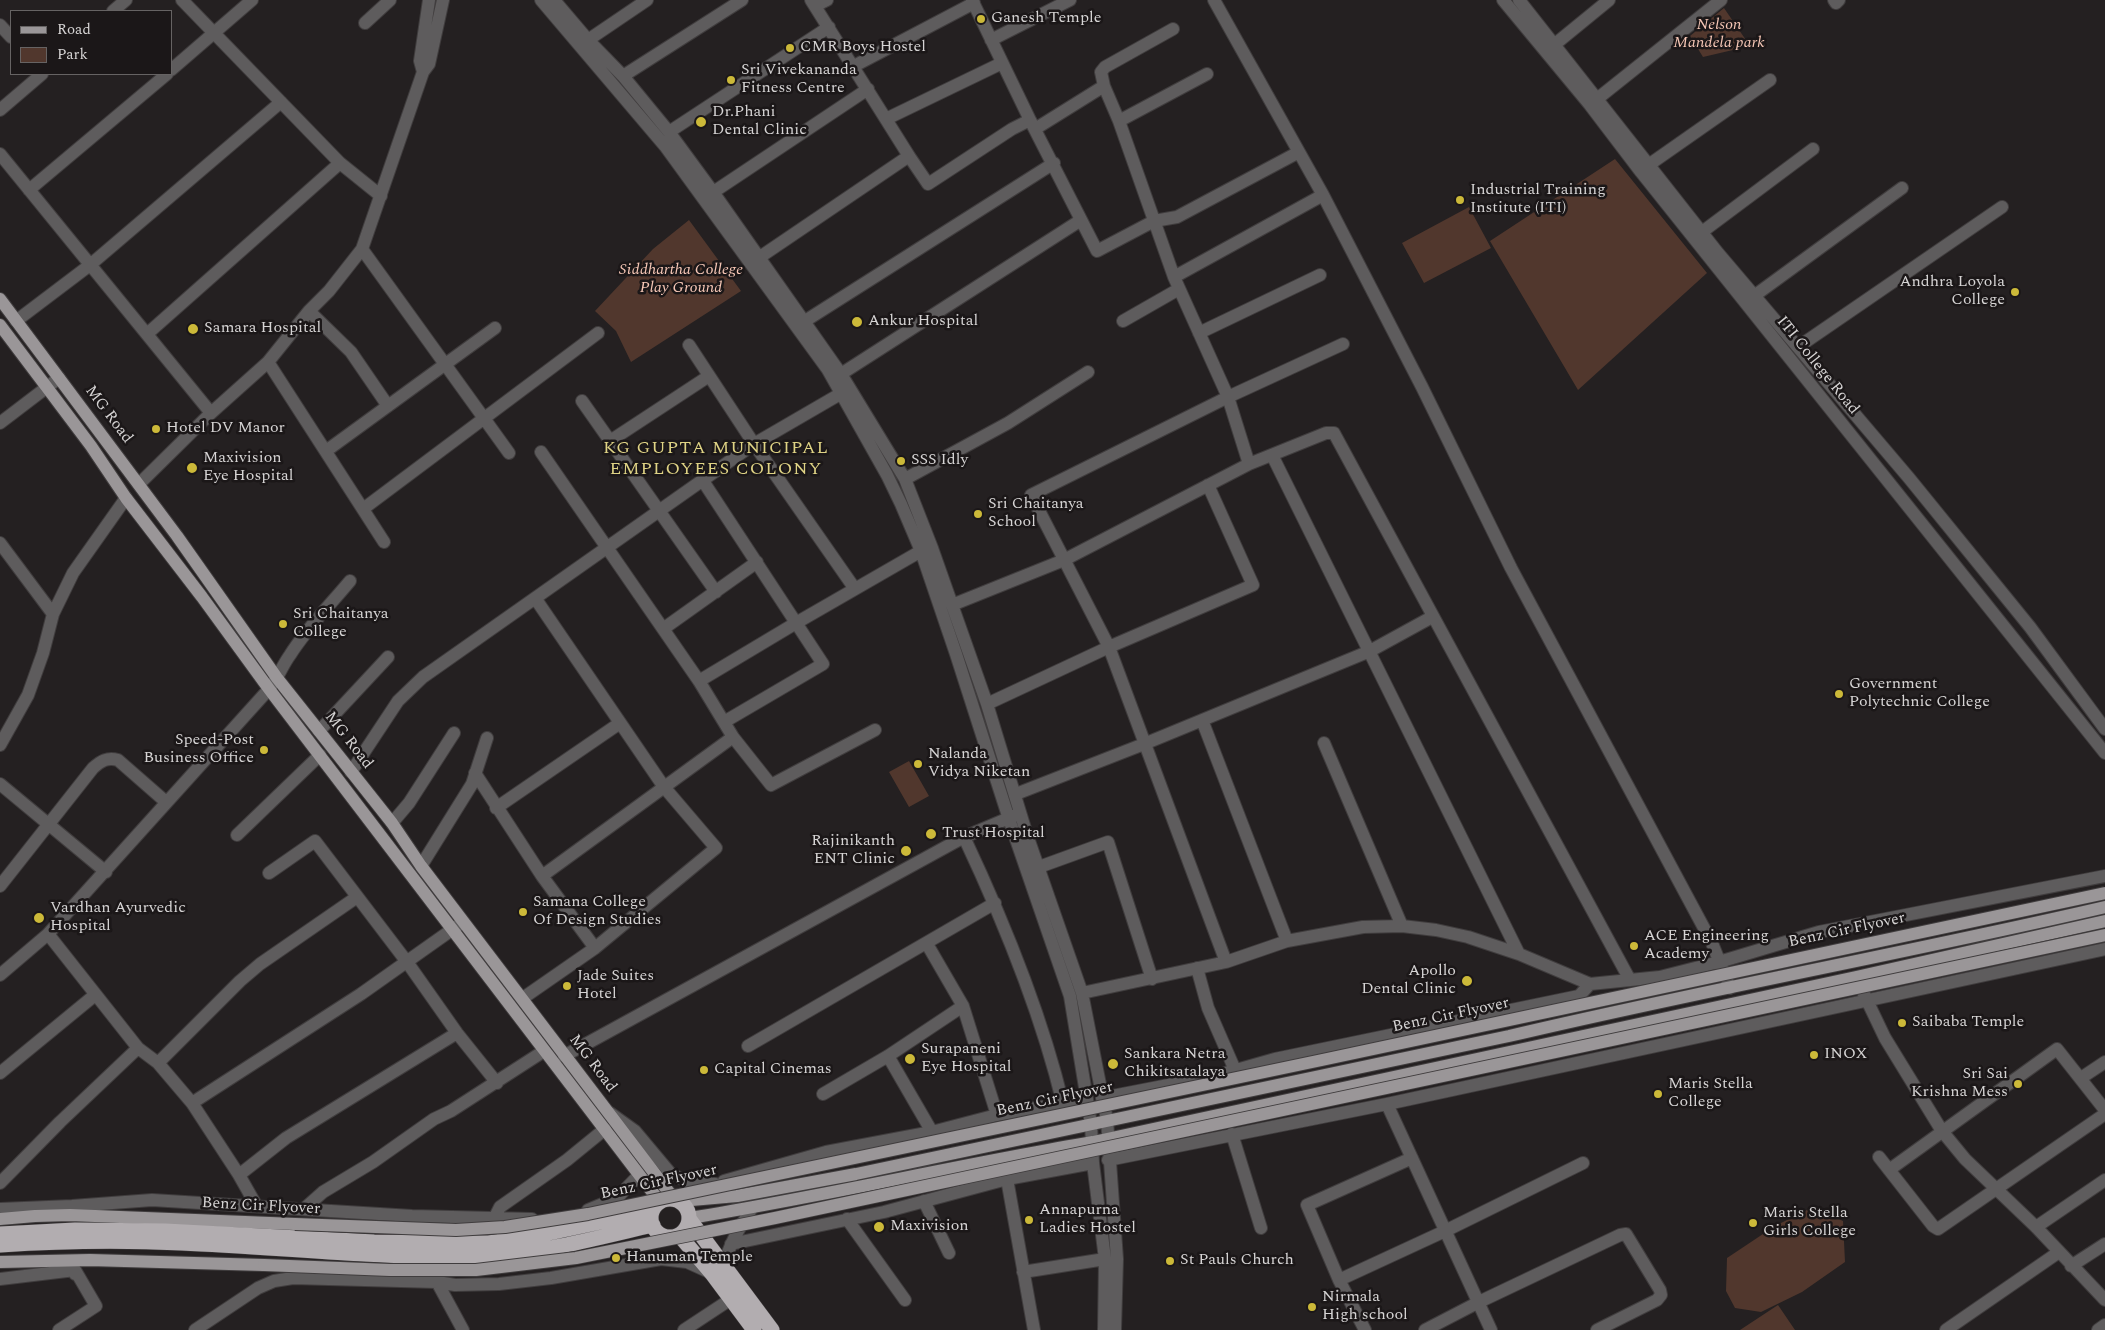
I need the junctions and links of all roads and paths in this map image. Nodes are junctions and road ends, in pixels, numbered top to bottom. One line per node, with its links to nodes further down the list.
1 (126, 0): 22 (street)
2 (182, 0): 27 (street)
3 (252, 0): 27 (street)
4 (390, 0): 23 (street)
5 (429, 0): 35 (street)
6 (443, 0): 35 (street)
7 (541, 0): 59 (street)
8 (554, 0): 29 (street)
9 (647, 0): 29 (street)
10 (742, 0): 39 (street)
11 (827, 0): 21 (street)
12 (1070, 0): 30 (street)
13 (1214, 0): 51 (street)
14 (1503, 0): 44 (street, ITI College Road)
15 (1519, 0): 31 (street, ITI College Road)
16 (1609, 0): 31 (street)
17 (1721, 0): 44 (street)
18 (1834, 0): 19 (street)
19 (1839, 0)
20 (973, 1): 30 (street); 33 (street)
21 (813, 3): 25 (street)
22 (114, 10)
23 (365, 23)
24 (0, 25): 28 (street)
25 (828, 27): 33 (street); 49 (street)
26 (1173, 29): 41 (street)
27 (215, 33): 34 (street); 43 (street)
28 (10, 36)
29 (588, 40): 39 (street)
30 (991, 40): 32 (street)
31 (1554, 45): 44 (street, ITI College Road)
32 (1002, 63): 46 (street); 48 (street)
33 (854, 66): 42 (street)
34 (172, 69)
35 (423, 72): 61 (street)
36 (1206, 74): 47 (street)
37 (41, 75): 45 (street)
38 (166, 75): 58 (street)
39 (623, 76): 49 (street)
40 (1770, 80): 56 (street)
41 (1104, 86): 47 (street); 48 (street)
42 (868, 89): 46 (street); 59 (street)
43 (281, 102): 54 (street); 68 (street)
44 (1594, 102): 56 (street, ITI College Road); 147 (street, ITI College Road)
45 (0, 110)
46 (886, 119): 53 (street)
47 (1119, 121): 64 (street)
48 (1032, 125): 53 (street); 55 (street)
49 (669, 132): 59 (street)
50 (1813, 149): 65 (street)
51 (1299, 152): 60 (street); 64 (street)
52 (0, 154): 58 (street)
53 (909, 156): 67 (street)
54 (340, 162): 61 (street); 82 (street)
55 (1054, 163): 63 (street); 77 (street)
56 (1650, 164): 65 (street, ITI College Road)
57 (1902, 188): 72 (street)
58 (29, 190): 68 (street)
59 (708, 195): 67 (street); 93 (street)
60 (1323, 195): 70 (street); 187 (street)
61 (381, 196): 66 (street)
62 (2002, 207): 85 (street)
63 (1081, 220): 64 (street); 89 (street)
64 (1154, 220): 70 (street)
65 (1702, 232): 72 (street, ITI College Road)
66 (362, 249): 74 (street); 87 (street)
67 (760, 257): 77 (street)
68 (90, 265): 76 (street); 82 (street)
69 (1320, 275): 81 (street)
70 (1174, 277): 71 (street)
71 (1179, 289): 75 (street); 81 (street)
72 (1754, 296): 85 (street, ITI College Road)
73 (0, 300): 76 (main road, MG Road)
74 (310, 311): 86 (street); 96 (street)
75 (1123, 320)
76 (16, 321): 91 (main road, MG Road)
77 (804, 321): 89 (street)
78 (0, 325): 92 (main road, MG Road)
79 (495, 328): 87 (street)
80 (598, 333): 98 (street)
81 (1199, 333): 94 (street)
82 (147, 334): 97 (street)
83 (1343, 344): 94 (street)
84 (689, 345): 90 (street)
85 (1798, 347): 138 (street, ITI College Road)
86 (268, 362): 97 (street); 102 (street)
87 (445, 364): 96 (street); 98 (street)
88 (1088, 372): 107 (street)
89 (841, 374): 93 (street)
90 (709, 376): 100 (street); 101 (street)
91 (59, 378): 92 (street); 109 (main road, MG Road)
92 (46, 388): 99 (street); 111 (main road, MG Road)
93 (846, 391): 101 (street); 107 (street); 117 (street)
94 (1228, 396): 106 (street); 118 (street)
95 (582, 401): 100 (street)
96 (388, 406): 102 (street)
97 (211, 413): 109 (street)
98 (484, 418): 104 (street); 112 (street)
99 (0, 423)
100 (610, 441): 113 (street)
101 (754, 444): 108 (street); 121 (street)
102 (326, 451): 112 (street)
103 (541, 452): 116 (street)
104 (509, 453)
105 (1272, 455): 106 (street); 126 (street); 130 (street)
106 (1249, 464): 110 (street)
107 (905, 479): 117 (street)
108 (703, 481): 113 (street); 119 (street)
109 (139, 484): 111 (main road); 133 (main road, MG Road)
110 (1208, 485): 118 (street); 129 (street)
111 (126, 498): 125 (street); 133 (main road, MG Road)
112 (363, 509): 114 (street)
113 (659, 511): 116 (street); 122 (street)
114 (384, 542)
115 (0, 543): 125 (street)
116 (606, 547): 123 (street); 128 (street)
117 (927, 550): 121 (street); 124 (street); 156 (street)
118 (1064, 560): 124 (street); 129 (street)
119 (756, 562): 122 (street); 127 (street)
120 (350, 581): 133 (street)
121 (855, 589): 127 (street)
122 (716, 592): 128 (street)
123 (535, 598): 137 (street); 149 (street)
124 (952, 604): 134 (street)
125 (53, 614): 145 (street)
126 (1432, 617): 130 (street); 192 (street)
127 (796, 623): 132 (street); 136 (street)
128 (663, 629): 132 (street)
129 (1109, 647): 134 (street); 146 (street)
130 (1370, 651): 135 (street); 184 (street)
131 (388, 657): 139 (street)
132 (699, 682): 136 (street)
133 (273, 683): 139 (main road, MG Road); 148 (main road, MG Road); 154 (street)
134 (987, 704): 153 (street)
135 (1202, 720): 146 (street); 180 (street)
136 (724, 722): 142 (street)
137 (620, 723): 152 (street); 155 (street)
138 (2105, 729)
139 (319, 730): 149 (main road, MG Road)
140 (875, 730): 142 (street)
141 (454, 733): 157 (street)
142 (733, 737): 152 (street)
143 (487, 738): 150 (street)
144 (1324, 743): 176 (street)
145 (0, 744)
146 (1144, 744): 153 (street); 186 (street)
147 (2105, 753)
148 (320, 755): 159 (street); 162 (main road, MG Road)
149 (351, 772): 157 (main road, MG Road)
150 (475, 773): 155 (street); 163 (street)
151 (0, 784): 158 (street)
152 (664, 787): 167 (street); 182 (street)
153 (1016, 794): 156 (street)
154 (166, 802): 158 (street); 165 (street)
155 (496, 808): 167 (street)
156 (1015, 816): 160 (street); 164 (street); 214 (street)
157 (392, 823): 161 (main road, MG Road)
158 (49, 824): 165 (street); 169 (street)
159 (237, 835)
160 (964, 837): 172 (street); 204 (street)
161 (404, 840): 162 (main road); 163 (main road, MG Road)
162 (392, 849): 177 (main road, MG Road)
163 (421, 866): 174 (main road, MG Road)
164 (1039, 867): 191 (street); 195 (street)
165 (106, 872): 178 (street)
166 (269, 873): 171 (street)
167 (542, 876): 182 (street)
168 (2105, 876): 187 (street)
169 (0, 886)
170 (2105, 893): 249 (main road, Benz Cir Flyover, bridge)
171 (357, 897): 185 (street); 207 (street)
172 (995, 903): 181 (street); 216 (street)
173 (2105, 907): 194 (main road)
174 (464, 921): 177 (street); 197 (main road, MG Road)
175 (2105, 921): 190 (main road)
176 (1402, 926): 180 (street); 184 (street)
177 (452, 929): 185 (street); 203 (main road, MG Road)
178 (48, 934): 189 (street); 196 (street)
179 (2105, 935): 266 (main road, bridge)
180 (1287, 941): 186 (street)
181 (927, 944): 199 (street); 201 (street)
182 (595, 948): 197 (street)
183 (2105, 948): 198 (street)
184 (1519, 954): 193 (street)
185 (407, 962): 200 (street); 215 (street)
186 (1226, 962): 188 (street)
187 (1720, 962): 192 (street); 194 (street)
188 (1197, 968): 191 (street); 208 (street)
189 (0, 975)
190 (1856, 977): 198 (street); 227 (main road)
191 (1152, 979): 195 (street)
192 (1630, 980): 193 (street)
193 (1590, 984): 208 (street)
194 (1730, 988): 221 (main road)
195 (1082, 993): 213 (street)
196 (95, 995): 202 (street); 209 (street)
197 (523, 998): 204 (main road, MG Road)
198 (1867, 999): 217 (street); 225 (street)
199 (963, 1006): 205 (street); 220 (street)
200 (457, 1033): 211 (street); 235 (street)
201 (748, 1046)
202 (138, 1048): 207 (street); 239 (street)
203 (544, 1051): 211 (street); 223 (main road, MG Road)
204 (564, 1056): 218 (main road, MG Road)
205 (888, 1056): 212 (street); 224 (street)
206 (2105, 1062): 210 (street)
207 (158, 1063): 215 (street)
208 (1235, 1070): 213 (street)
209 (0, 1073)
210 (2081, 1078): 219 (street); 225 (street)
211 (497, 1083): 246 (street)
212 (823, 1094)
213 (1102, 1098): 221 (street)
214 (1087, 1099): 216 (street); 222 (street)
215 (192, 1103): 235 (street)
216 (1063, 1104): 220 (street)
217 (1387, 1104): 226 (street); 230 (street)
218 (608, 1112): 240 (street); 245 (main road, MG Road)
219 (2105, 1112): 241 (street)
220 (997, 1115): 224 (street)
221 (1107, 1120): 222 (main road); 227 (street)
222 (1091, 1124): 228 (street); 242 (main road)
223 (604, 1129): 236 (main road, MG Road); 250 (street)
224 (932, 1132): 240 (street)
225 (1942, 1132): 234 (street); 241 (street)
226 (1232, 1134): 231 (street); 254 (street)
227 (1108, 1139): 228 (main road); 231 (street)
228 (1093, 1142): 232 (street); 247 (main road)
229 (1878, 1157): 234 (street)
230 (1412, 1158): 255 (street); 272 (street)
231 (1108, 1160): 287 (street)
232 (1093, 1163): 237 (street); 265 (street)
233 (1584, 1163): 255 (street)
234 (1888, 1170): 241 (street)
235 (239, 1174): 244 (street)
236 (639, 1175): 245 (main road, MG Road); 250 (street)
237 (1007, 1179): 243 (street); 270 (street)
238 (2105, 1180): 253 (street)
239 (0, 1183)
240 (715, 1184): 242 (street)
241 (1998, 1188): 253 (street)
242 (737, 1196): 245 (main road)
243 (924, 1201): 252 (street); 263 (street)
244 (256, 1205): 246 (street); 248 (street)
245 (664, 1207): 251 (highway); 256 (highway); 257 (highway); 258 (highway)
246 (305, 1208): 250 (street)
247 (752, 1208): 251 (main road); 259 (street)
248 (0, 1209)
249 (0, 1219)
250 (494, 1219)
251 (690, 1219): 257 (highway); 269 (highway)
252 (847, 1219): 259 (street); 275 (street)
253 (2036, 1227): 262 (street)
254 (1261, 1228)
255 (1445, 1231): 272 (street); 277 (street)
256 (0, 1234)
257 (679, 1234): 269 (highway)
258 (581, 1241): 264 (highway); 268 (street)
259 (731, 1244): 269 (street)
260 (2105, 1244): 267 (street)
261 (0, 1245): 264 (highway)
262 (2059, 1252): 267 (street); 292 (street)
263 (949, 1253)
264 (415, 1255): 273 (street)
265 (1104, 1259): 270 (street); 286 (street)
266 (0, 1262)
267 (2071, 1266): 276 (street)
268 (615, 1267): 269 (street); 273 (street)
269 (718, 1270): 274 (highway); 284 (highway)
270 (1022, 1272): 285 (street)
271 (0, 1279): 279 (street)
272 (1339, 1280): 288 (street)
273 (437, 1282): 280 (street); 281 (street)
274 (731, 1299): 282 (street); 283 (highway)
275 (905, 1300)
276 (2105, 1300)
277 (1479, 1302): 289 (street); 290 (street); 291 (street)
278 (2105, 1325): 293 (street)
279 (59, 1330)
280 (194, 1330)
281 (464, 1330)
282 (684, 1330)
283 (754, 1330)
284 (772, 1330)
285 (1034, 1330)
286 (1104, 1330)
287 (1115, 1330)
288 (1366, 1330)
289 (1425, 1330)
290 (1491, 1330)
291 (1597, 1330)
292 (1946, 1330)
293 (2098, 1330)

